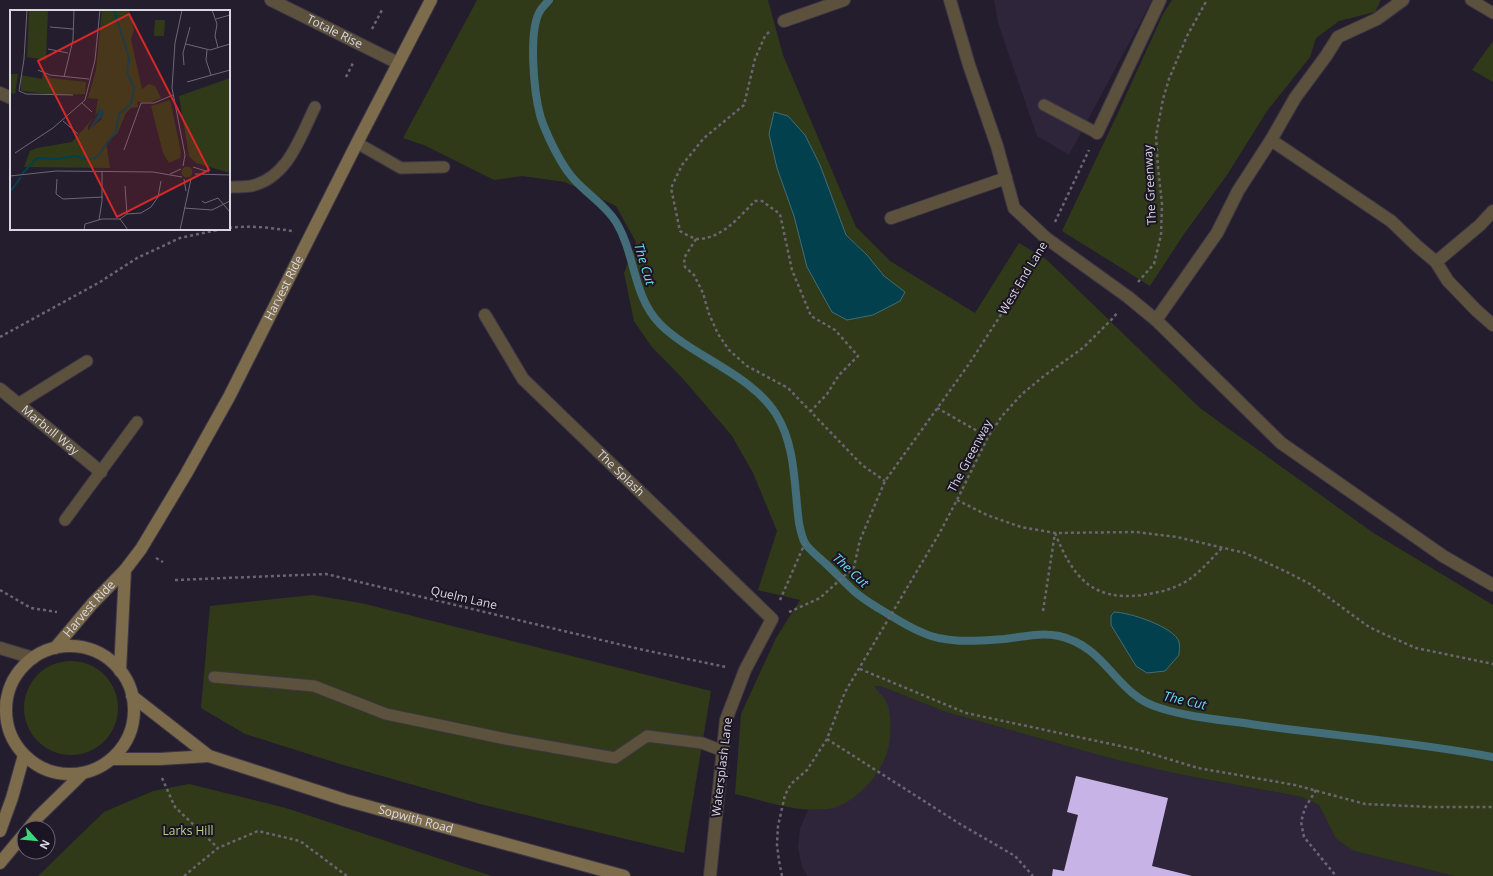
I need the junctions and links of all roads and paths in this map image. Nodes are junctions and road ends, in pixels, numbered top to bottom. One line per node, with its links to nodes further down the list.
1 (271, 0): 13 (street, Totale Rise)
2 (431, 0): 13 (street, Harvest Ride)
3 (844, 0): 12 (street)
4 (950, 0): 24 (street)
5 (1160, 0): 20 (street)
6 (1207, 0): 34 (path, The Greenway)
7 (1403, 0): 21 (street)
8 (1471, 0): 10 (lane)
9 (383, 8): 11 (path)
10 (1493, 13)
11 (379, 16)
12 (784, 21): 32 (path)
13 (398, 63): 22 (street, Harvest Ride)
14 (349, 72): 15 (path)
15 (346, 78)
16 (0, 93): 17 (street)
17 (10, 98)
18 (1044, 105): 20 (lane)
19 (315, 107): 25 (lane)
20 (1097, 133): 31 (path, West End Lane)
21 (1271, 140): 33 (street); 36 (street)
22 (357, 143): 23 (lane); 55 (street, Harvest Ride)
23 (444, 167)
24 (1006, 178): 27 (street); 31 (street)
25 (230, 188)
26 (1493, 211): 33 (street)
27 (891, 218)
28 (230, 228): 30 (path)
29 (217, 230): 38 (path)
30 (295, 231)
31 (1046, 238): 34 (street); 42 (path, West End Lane)
32 (696, 239): 43 (path); 43 (path)
33 (1436, 262): 37 (street)
34 (1128, 297): 36 (street); 45 (path, The Greenway)
35 (485, 315): 61 (street, The Splash)
36 (1156, 320): 57 (street)
37 (1493, 325)
38 (0, 337)
39 (87, 361): 41 (lane)
40 (0, 389): 41 (street, Marbull Way)
41 (18, 404): 46 (street, Marbull Way)
42 (937, 408): 45 (path); 47 (path, West End Lane)
43 (811, 412): 47 (path)
44 (137, 422): 46 (lane)
45 (988, 437): 48 (path, The Greenway)
46 (101, 472): 49 (lane)
47 (886, 481): 61 (path, West End Lane)
48 (957, 500): 50 (path); 66 (path, The Greenway)
49 (65, 520)
50 (1055, 533): 52 (path); 52 (path); 59 (path)
51 (805, 543): 61 (path)
52 (1223, 547): 65 (path)
53 (158, 558): 54 (path)
54 (163, 562)
55 (125, 570): 63 (street, Harvest Ride); 68 (street, Harvest Ride)
56 (175, 580): 67 (path, Quelm Lane)
57 (1493, 585)
58 (0, 590): 60 (path)
59 (1043, 611)
60 (57, 612)
61 (772, 619): 67 (street, Watersplash Lane)
62 (0, 648): 64 (street)
63 (55, 648): 64 (street); 68 (street)
64 (33, 658): 71 (street)
65 (1493, 664)
66 (860, 669): 72 (path, The Greenway); 79 (path)
67 (745, 670): 73 (street, Watersplash Lane)
68 (120, 671): 70 (street)
69 (214, 677): 73 (lane)
70 (132, 696): 75 (street, Sopwith Road); 76 (street)
71 (3, 708): 74 (street)
72 (827, 739): 90 (path, The Greenway); 91 (path)
73 (723, 751): 89 (street, Watersplash Lane)
74 (24, 755): 77 (street); 82 (street)
75 (209, 756): 76 (street, Sopwith Road); 88 (street, Sopwith Road)
76 (112, 759): 77 (street)
77 (83, 773): 81 (street)
78 (160, 774): 84 (path)
79 (1316, 790): 80 (path); 92 (path)
80 (1493, 807)
81 (36, 820)
82 (0, 831)
83 (16, 844): 85 (street)
84 (218, 848): 86 (path); 87 (path)
85 (0, 863)
86 (184, 876)
87 (347, 876)
88 (624, 876)
89 (710, 876)
90 (782, 876)
91 (1033, 876)
92 (1336, 876)

